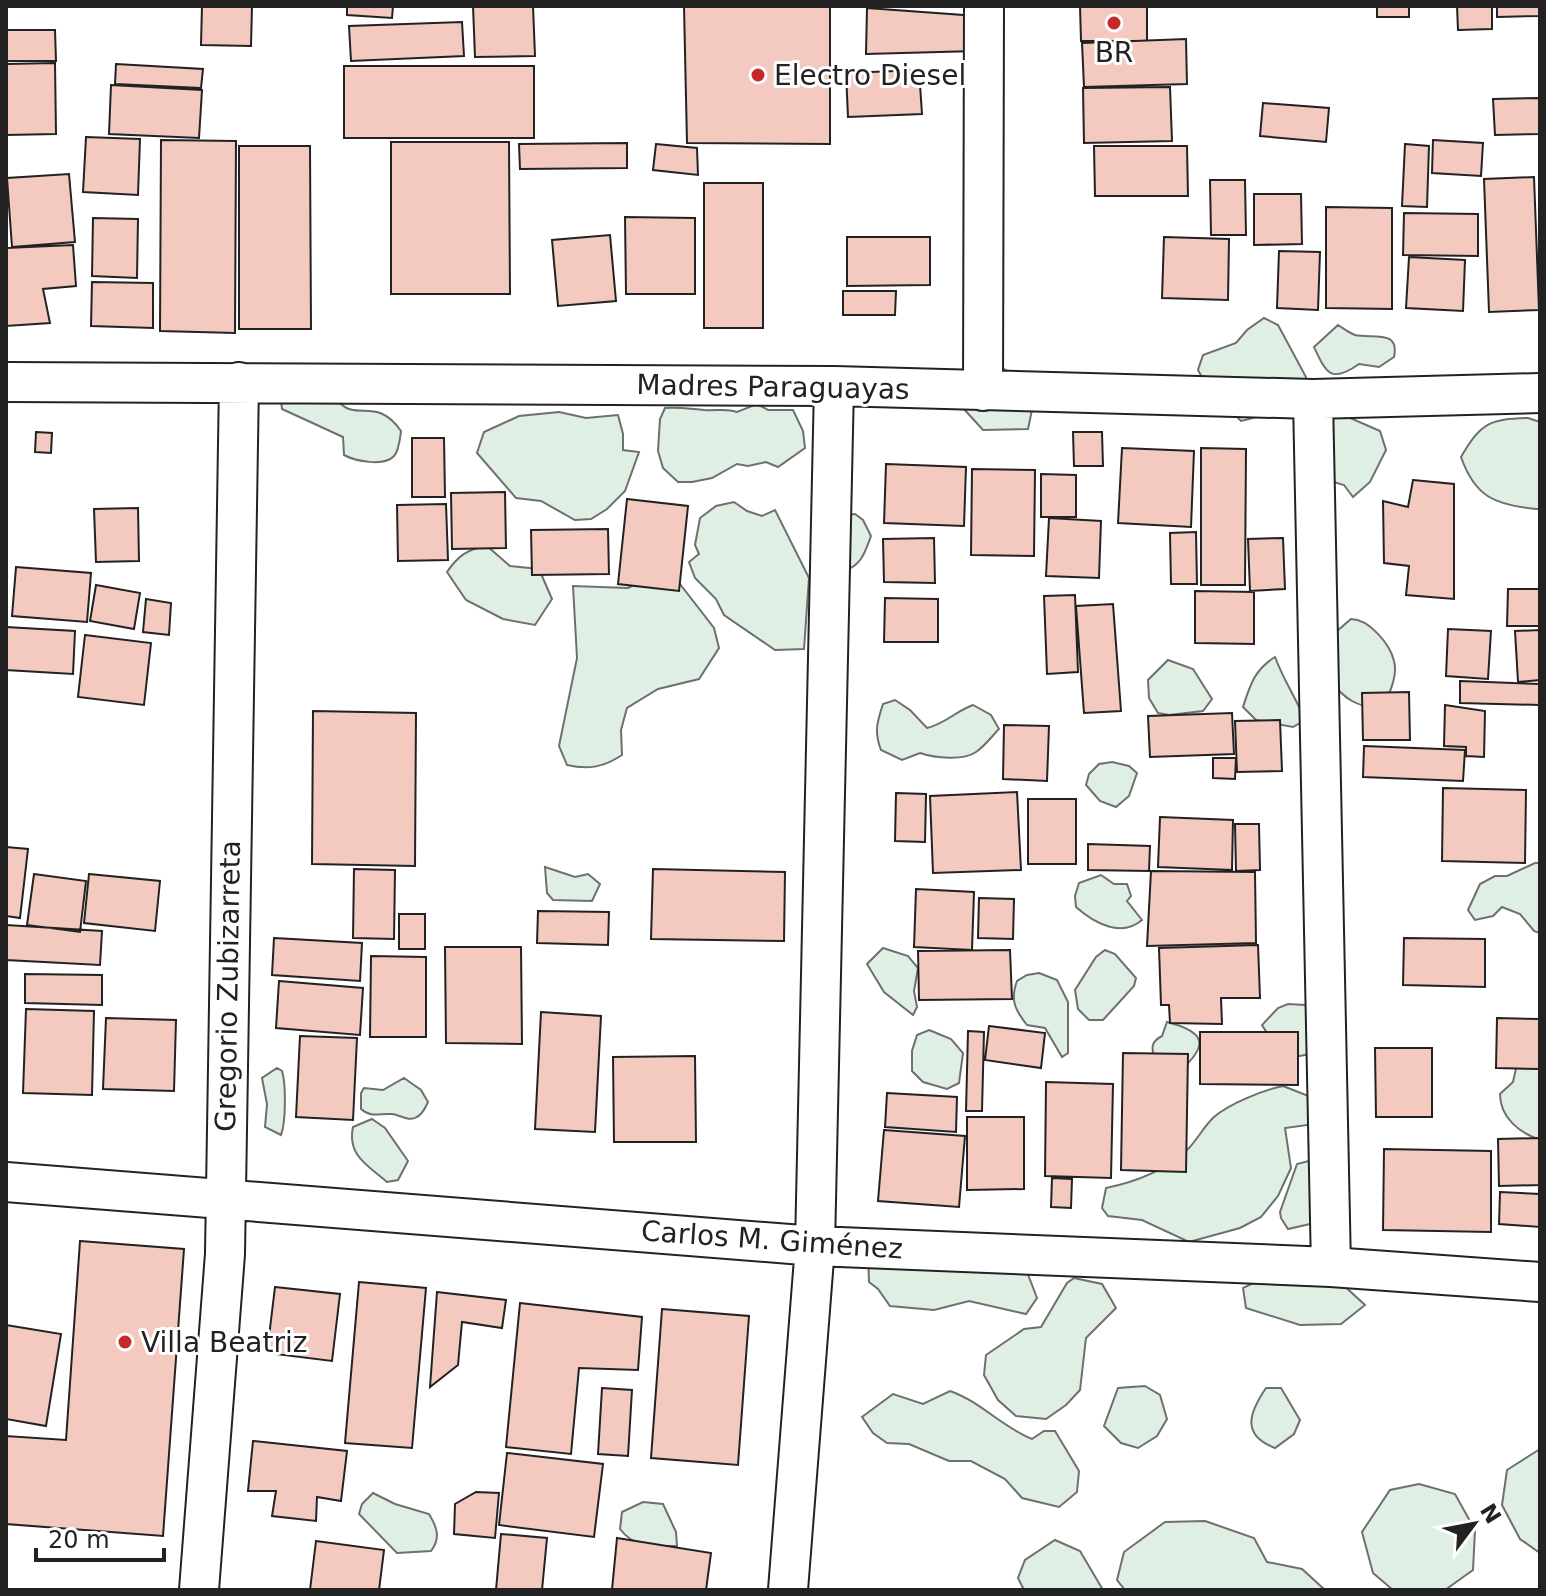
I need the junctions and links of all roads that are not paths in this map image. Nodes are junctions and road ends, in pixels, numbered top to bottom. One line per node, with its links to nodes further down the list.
1 (984, 6): 5 (street)
2 (6, 382): 3 (street, Madres Paraguayas)
3 (239, 382): 4 (street, Madres Paraguayas); 9 (street, Gregorio Zubizarreta)
4 (834, 386): 5 (street, Madres Paraguayas); 10 (street)
5 (983, 391): 7 (street, Madres Paraguayas)
6 (1540, 393): 7 (street, Madres Paraguayas)
7 (1313, 399): 11 (street)
8 (6, 1182): 9 (street, Carlos M. Giménez)
9 (225, 1198): 10 (street, Carlos M. Giménez); 13 (street, Gregorio Zubizarreta)
10 (815, 1246): 11 (street, Carlos M. Giménez); 14 (street)
11 (1331, 1267): 12 (street, Carlos M. Giménez)
12 (1540, 1282)
13 (199, 1590)
14 (788, 1590)

